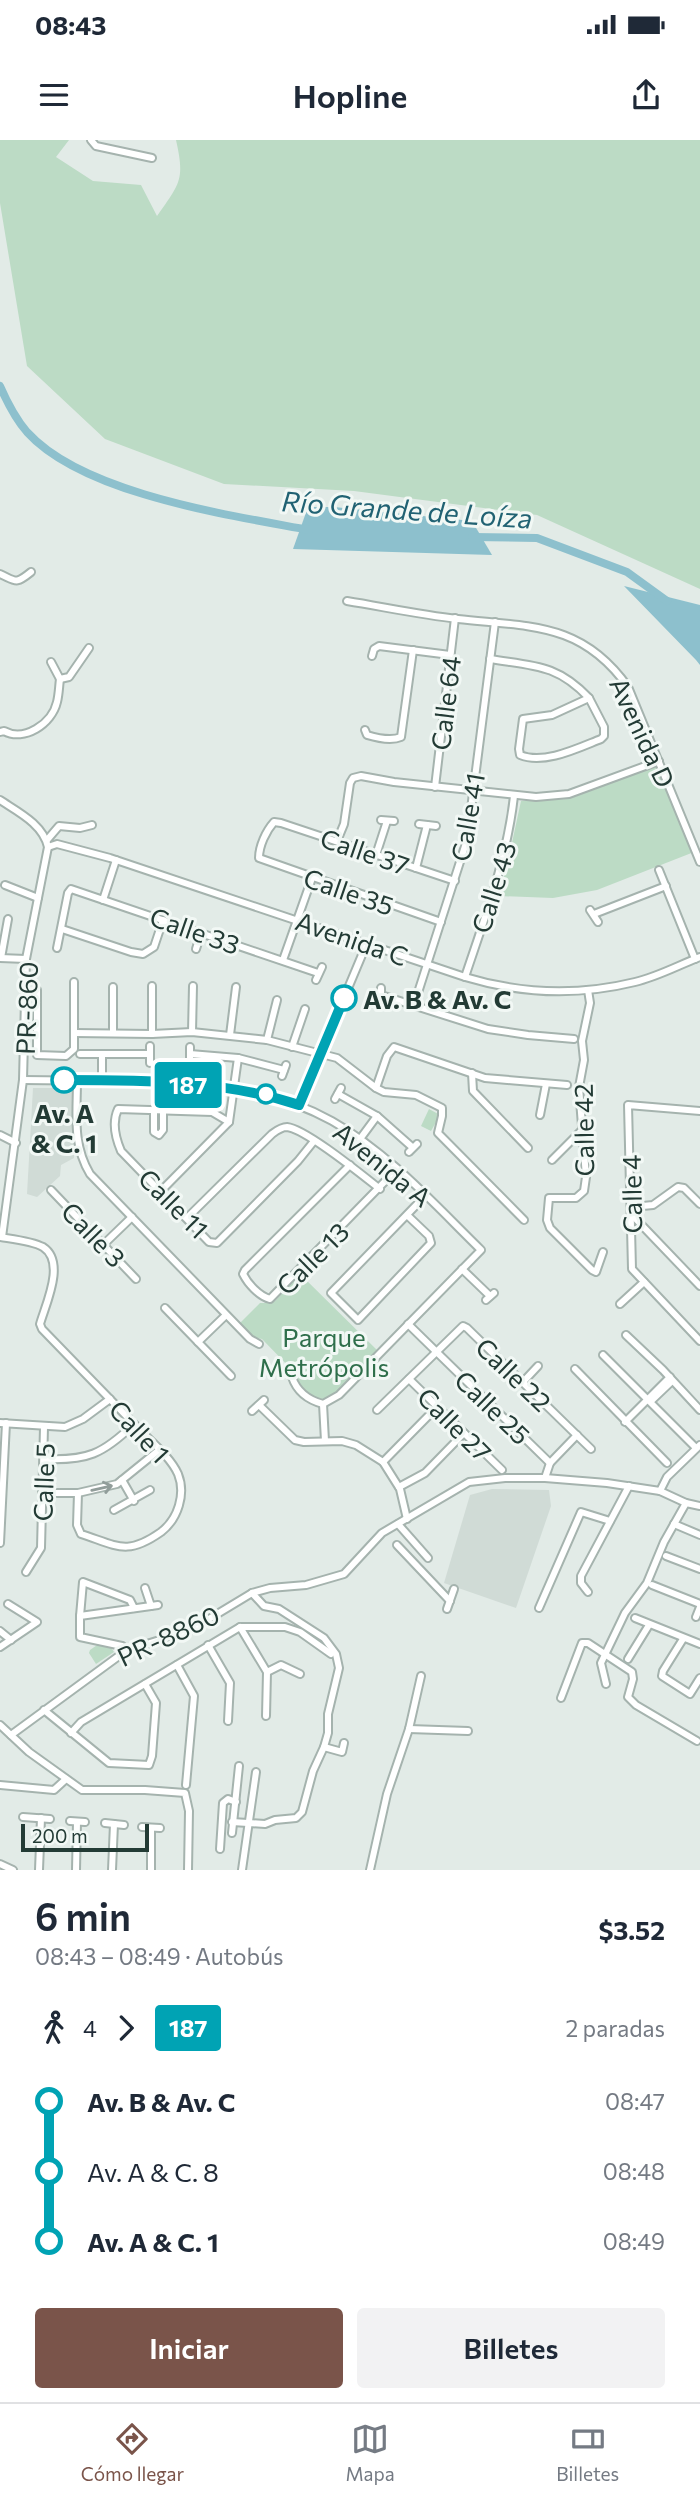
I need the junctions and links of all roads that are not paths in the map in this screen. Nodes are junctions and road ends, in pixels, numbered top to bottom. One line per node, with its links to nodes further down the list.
1 (91, 140): 2 (street)
2 (152, 158)
3 (31, 572): 4 (street)
4 (0, 574)
5 (347, 601): 6 (street, Avenida D)
6 (455, 618): 7 (street, Avenida D); 11 (street, Calle 64)
7 (495, 622): 12 (street, Calle 41); 18 (street, Avenida D)
8 (89, 648): 14 (street)
9 (413, 650): 10 (street); 11 (street); 16 (street)
10 (372, 656)
11 (450, 656): 19 (street, Calle 64)
12 (490, 659): 15 (street); 20 (street, Calle 41)
13 (51, 662): 14 (street)
14 (60, 679): 17 (street)
15 (589, 698): 15 (street)
16 (365, 730)
17 (0, 732)
18 (659, 761): 21 (street); 33 (street, Avenida D)
19 (435, 787): 20 (street); 28 (street)
20 (475, 790): 21 (street); 37 (street, Calle 41)
21 (514, 796): 58 (street, Calle 43)
22 (0, 800): 29 (street)
23 (387, 820): 30 (street)
24 (419, 824): 26 (street)
25 (92, 825): 29 (street)
26 (427, 825): 27 (street); 34 (street)
27 (436, 826)
28 (337, 841): 30 (street, Calle 37); 31 (street, Calle 37)
29 (47, 843): 32 (street, Avenida C); 40 (street, PR-860 / PR-860)
30 (376, 855): 34 (street, Calle 37)
31 (259, 858): 36 (street, Calle 35)
32 (116, 860): 41 (street); 44 (street, Avenida C)
33 (700, 862)
34 (416, 868): 37 (street, Calle 37)
35 (659, 870): 39 (street)
36 (312, 878): 44 (street); 45 (street, Calle 35)
37 (455, 881): 45 (street, Calle 41)
38 (5, 885): 40 (street)
39 (666, 886): 46 (street); 53 (street)
40 (38, 898): 54 (street, PR-860 / PR-860)
41 (103, 900): 43 (street, Calle 33); 47 (street, Calle 33)
42 (8, 919): 52 (street)
43 (163, 920): 47 (street); 48 (street, Calle 33)
44 (298, 920): 49 (street, Avenida C); 55 (street)
45 (441, 922): 56 (street, Calle 41)
46 (598, 922)
47 (62, 929): 50 (street)
48 (201, 933): 51 (street); 55 (street, Calle 33)
49 (367, 943): 56 (street, Avenida C); 82 (street)
50 (57, 948)
51 (196, 949)
52 (0, 958): 54 (street)
53 (697, 958): 65 (street, Avenida C)
54 (26, 959): 88 (street, PR-860 / PR-860)
55 (283, 960): 57 (street, Calle 33)
56 (427, 964): 58 (street, Avenida C); 68 (street, Calle 41)
57 (319, 973)
58 (465, 976): 65 (street, Avenida C)
59 (74, 982): 71 (street)
60 (152, 986): 73 (street)
61 (193, 986): 70 (street)
62 (113, 987): 72 (street)
63 (236, 987): 74 (street)
64 (37, 990): 71 (street)
65 (588, 990): 103 (street, Calle 42)
66 (277, 1000): 76 (street)
67 (374, 1001): 68 (street)
68 (414, 1005): 75 (street)
69 (305, 1009): 78 (street)
70 (192, 1032): 73 (street); 74 (street)
71 (74, 1033): 72 (street)
72 (113, 1033): 73 (street)
73 (152, 1034)
74 (230, 1035): 76 (street)
75 (574, 1039)
76 (267, 1040): 78 (street)
77 (150, 1046): 81 (street)
78 (292, 1047): 82 (street)
79 (80, 1054): 80 (street)
80 (102, 1054): 81 (street); 90 (street)
81 (150, 1054): 84 (street)
82 (321, 1054): 94 (street); 96 (street)
83 (238, 1058): 85 (street); 86 (street); 93 (street)
84 (150, 1063)
85 (190, 1063)
86 (284, 1071)
87 (472, 1073): 91 (street); 94 (street); 109 (street)
88 (23, 1080): 89 (street, Avenida A); 107 (street, PR-860 / PR-860)
89 (77, 1080): 90 (street, Avenida A); 120 (street)
90 (102, 1080): 93 (street, Avenida A)
91 (546, 1084): 92 (street); 100 (street)
92 (567, 1085)
93 (234, 1087): 96 (street, Avenida A); 102 (street)
94 (376, 1088): 122 (street)
95 (338, 1093): 101 (street)
96 (299, 1105): 105 (street, Avenida A)
97 (154, 1110): 98 (street); 98 (street); 115 (street, Calle 11)
98 (163, 1110): 102 (street)
99 (700, 1111): 118 (street, Calle 4)
100 (540, 1115)
101 (377, 1116): 105 (street); 108 (street)
102 (229, 1122): 115 (street)
103 (583, 1129): 110 (street); 125 (street, Calle 42)
104 (0, 1135): 107 (street)
105 (360, 1139): 112 (street, Avenida A)
106 (314, 1141): 111 (street); 121 (street); 121 (street, Calle 11)
107 (16, 1143): 123 (street, PR-860 / PR-860)
108 (413, 1148)
109 (528, 1149)
110 (552, 1160)
111 (350, 1165): 113 (street); 113 (street, Calle 13)
112 (397, 1169): 113 (street, Calle 13); 116 (street, Avenida A)
113 (380, 1189)
114 (51, 1190): 124 (street, Calle 3)
115 (160, 1192): 121 (street, Calle 11)
116 (425, 1196): 119 (street); 126 (street, Avenida A)
117 (700, 1204): 118 (street)
118 (632, 1211): 128 (street, Calle 4); 129 (street)
119 (407, 1215): 119 (street)
120 (132, 1217): 124 (street); 133 (street)
121 (187, 1218)
122 (524, 1220)
123 (1, 1237): 148 (street, Calle 1)
124 (104, 1244): 127 (street, Calle 3)
125 (603, 1252)
126 (462, 1269): 130 (street); 134 (street)
127 (136, 1279)
128 (644, 1282): 131 (street); 136 (street)
129 (700, 1286)
130 (490, 1296)
131 (620, 1304)
132 (165, 1308): 137 (street)
133 (226, 1315): 137 (street); 138 (street)
134 (408, 1324): 139 (street, Calle 25); 150 (street)
135 (626, 1335): 146 (street)
136 (700, 1341)
137 (198, 1342): 143 (street)
138 (259, 1344)
139 (436, 1351): 145 (street); 147 (street, Calle 22); 167 (street, Calle 25)
140 (603, 1355): 149 (street)
141 (538, 1366): 147 (street)
142 (575, 1369): 156 (street)
143 (231, 1376)
144 (292, 1377): 150 (street)
145 (409, 1379): 151 (street, Calle 27); 152 (street)
146 (671, 1379): 149 (street); 153 (street)
147 (523, 1382): 160 (street, Calle 22)
148 (110, 1399): 157 (street, Calle 1); 158 (street)
149 (648, 1401): 156 (street); 162 (street)
150 (323, 1404): 161 (street)
151 (437, 1406): 159 (street, Calle 27); 166 (street)
152 (377, 1410)
153 (700, 1410)
154 (252, 1411): 161 (street)
155 (3, 1423): 158 (street); 189 (street)
156 (626, 1423): 168 (street)
157 (134, 1424): 164 (street, Calle 1); 165 (street)
158 (44, 1427): 165 (street, Calle 5)
159 (464, 1433): 169 (street, Calle 27); 175 (street)
160 (577, 1435): 163 (street, Calle 22); 167 (street)
161 (325, 1441): 166 (street)
162 (698, 1447): 177 (street)
163 (591, 1449)
164 (159, 1450): 173 (street); 179 (street, Calle 1)
165 (44, 1459): 178 (street, Calle 5)
166 (383, 1462): 175 (street)
167 (550, 1463): 172 (street)
168 (667, 1463)
169 (496, 1464): 170 (street, Calle 27); 171 (street)
170 (502, 1469)
171 (489, 1471)
172 (545, 1478): 174 (street, PR-8860 / PR-8860); 184 (street, PR-8860 / PR-8860)
173 (122, 1480): 179 (street, one-way to 173); 180 (street)
174 (629, 1486): 177 (street, PR-8860 / PR-8860); 185 (street)
175 (399, 1488): 184 (street)
176 (150, 1490): 180 (street)
177 (660, 1491): 181 (street, PR-8860 / PR-8860)
178 (42, 1493): 179 (street); 194 (street, Calle 5)
179 (78, 1493)
180 (134, 1501): 183 (street)
181 (686, 1503): 182 (street, PR-8860 / PR-8860); 187 (street)
182 (700, 1506)
183 (114, 1510)
184 (407, 1519): 186 (street, PR-8860 / PR-8860)
185 (610, 1521): 198 (street); 204 (street)
186 (398, 1524): 192 (street); 199 (street, PR-8860 / PR-8860)
187 (674, 1524): 188 (street); 219 (street)
188 (700, 1535)
189 (0, 1543)
190 (397, 1545): 200 (street)
191 (666, 1556): 193 (street)
192 (428, 1558)
193 (700, 1569)
194 (26, 1572)
195 (652, 1585): 202 (street)
196 (145, 1588): 203 (street)
197 (454, 1589): 200 (street)
198 (588, 1592)
199 (252, 1593): 217 (street, PR-8860 / PR-8860); 239 (street)
200 (450, 1601): 205 (street)
201 (8, 1604): 213 (street)
202 (700, 1606): 207 (street)
203 (134, 1608): 206 (street); 206 (street)
204 (539, 1608)
205 (447, 1609)
206 (80, 1616): 217 (street)
207 (696, 1617)
208 (635, 1618): 209 (street)
209 (649, 1625): 212 (street); 220 (street)
210 (240, 1627): 215 (street); 218 (street); 222 (street)
211 (0, 1630): 213 (street)
212 (683, 1639): 214 (street); 225 (street)
213 (11, 1640): 216 (street)
214 (700, 1644)
215 (208, 1645): 221 (street); 231 (street)
216 (0, 1647)
217 (127, 1650): 229 (street, PR-8860 / PR-8860)
218 (331, 1654)
219 (606, 1656): 227 (street); 228 (street); 237 (street)
220 (628, 1659)
221 (177, 1665): 226 (street); 244 (street)
222 (267, 1672): 223 (street); 230 (street)
223 (300, 1674)
224 (421, 1675): 233 (street)
225 (700, 1678)
226 (145, 1684): 235 (street); 235 (street)
227 (606, 1684)
228 (561, 1698)
229 (44, 1710): 235 (street); 236 (street, PR-8860 / PR-8860)
230 (266, 1716)
231 (228, 1721)
232 (0, 1725): 236 (street)
233 (409, 1729): 234 (street); 268 (street)
234 (468, 1731)
235 (71, 1733)
236 (10, 1735): 242 (street)
237 (697, 1741)
238 (344, 1743): 239 (street)
239 (324, 1747): 253 (street)
240 (239, 1766): 245 (street)
241 (256, 1772): 253 (street)
242 (66, 1779): 243 (street); 266 (street)
243 (0, 1785)
244 (186, 1785)
245 (236, 1801): 250 (street); 259 (street)
246 (23, 1816): 247 (street)
247 (41, 1818): 248 (street); 262 (street)
248 (50, 1819)
249 (77, 1822): 263 (street)
250 (232, 1822): 253 (street); 258 (street)
251 (105, 1823): 252 (street)
252 (114, 1824): 254 (street); 264 (street)
253 (247, 1824): 267 (street)
254 (124, 1825)
255 (142, 1826): 256 (street)
256 (151, 1828): 257 (street); 265 (street)
257 (160, 1828)
258 (232, 1833)
259 (220, 1849)
260 (0, 1864): 261 (street)
261 (13, 1870)
262 (39, 1870)
263 (76, 1870)
264 (112, 1870)
265 (150, 1870)
266 (188, 1870)
267 (242, 1870)
268 (370, 1870)

